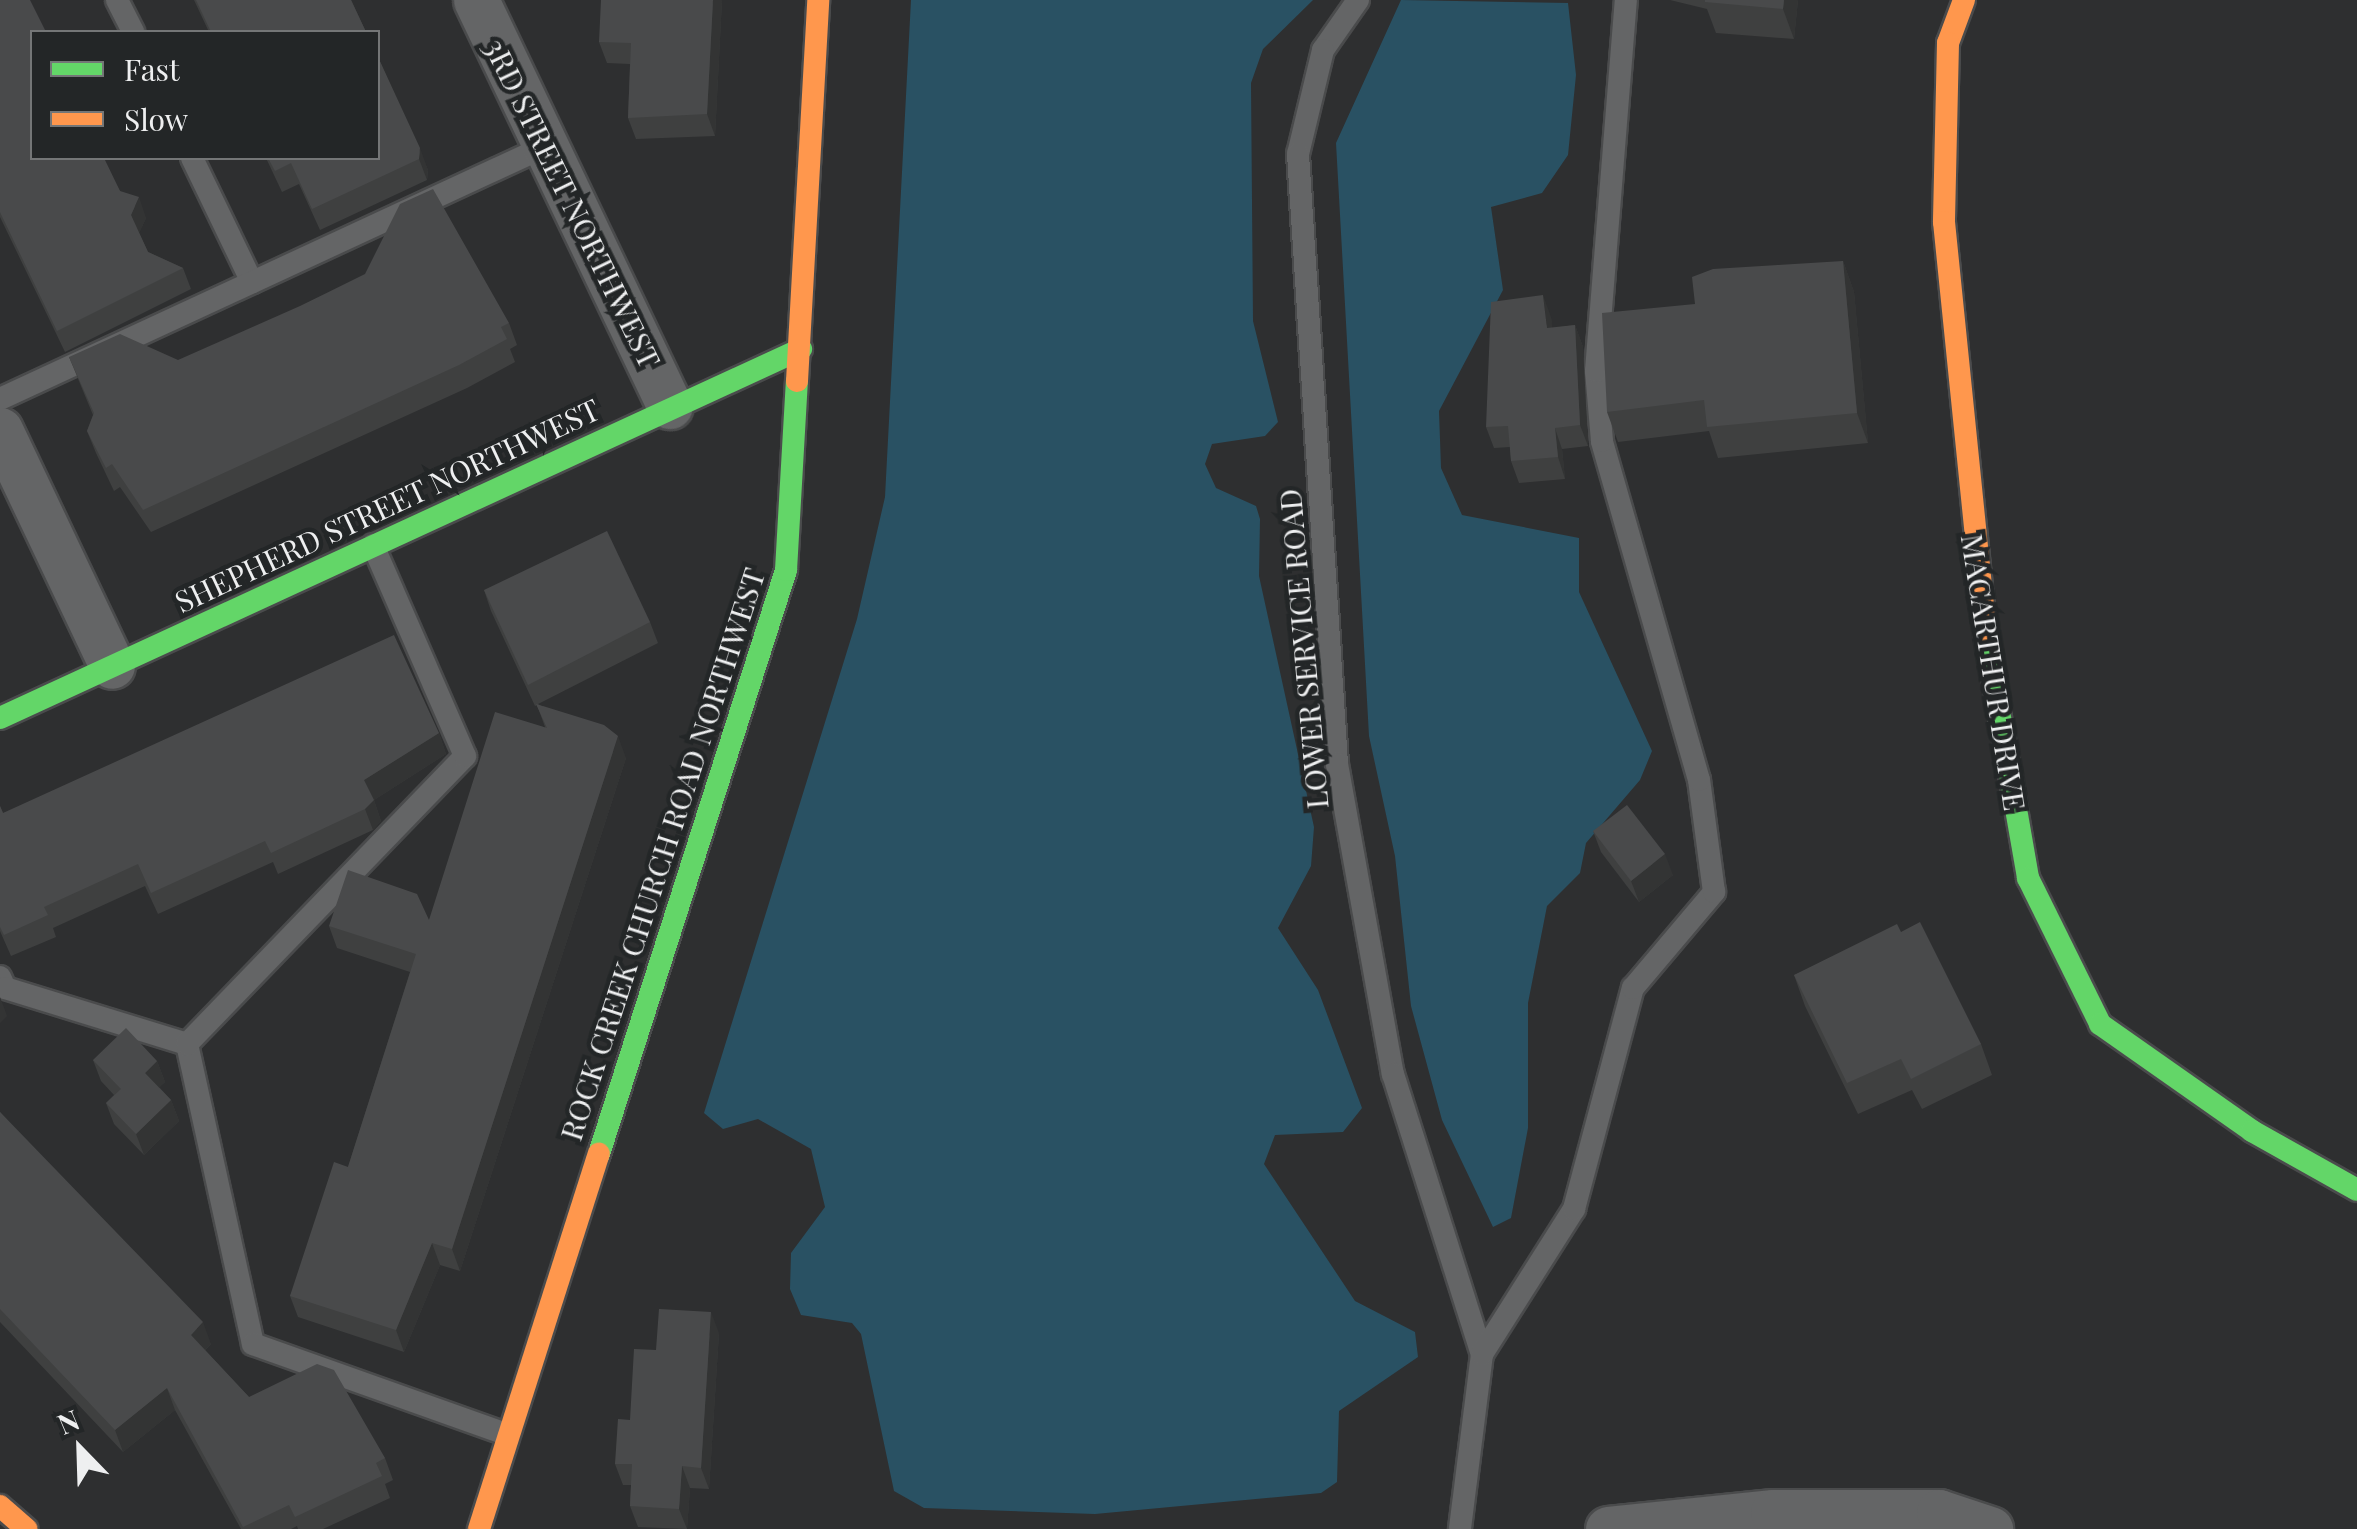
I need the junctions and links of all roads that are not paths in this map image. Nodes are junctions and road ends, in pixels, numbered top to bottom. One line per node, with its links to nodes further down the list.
1 (117, 0): 7 (lane)
2 (476, 0): 8 (street, 3RD STREET NORTHWEST)
3 (818, 0): 11 (street, ROCK CREEK CHURCH ROAD NORTHWEST)
4 (1358, 0): 21 (lane, LOWER SERVICE ROAD)
5 (1626, 0): 21 (lane)
6 (1964, 0): 20 (street, MACARTHUR DRIVE)
7 (132, 30)
8 (546, 146): 10 (lane); 13 (street, 3RD STREET NORTHWEST)
9 (193, 160): 10 (lane)
10 (252, 282): 12 (lane)
11 (801, 349): 13 (street, SHEPHERD STREET NORTHWEST); 22 (street, ROCK CREEK CHURCH ROAD NORTHWEST)
12 (0, 400)
13 (670, 406): 15 (street, SHEPHERD STREET NORTHWEST)
14 (0, 430): 16 (street)
15 (373, 545): 16 (street, SHEPHERD STREET NORTHWEST); 19 (lane)
16 (112, 666): 17 (street, SHEPHERD STREET NORTHWEST)
17 (0, 718)
18 (0, 978): 19 (lane)
19 (188, 1044): 22 (lane)
20 (2357, 1190)
21 (1482, 1354): 26 (lane, LOWER SERVICE ROAD)
22 (506, 1434): 25 (street, ROCK CREEK CHURCH ROAD NORTHWEST)
23 (0, 1506): 24 (street)
24 (26, 1529)
25 (479, 1529)
26 (1460, 1529)
27 (1608, 1529): 28 (street)
28 (1990, 1529)

